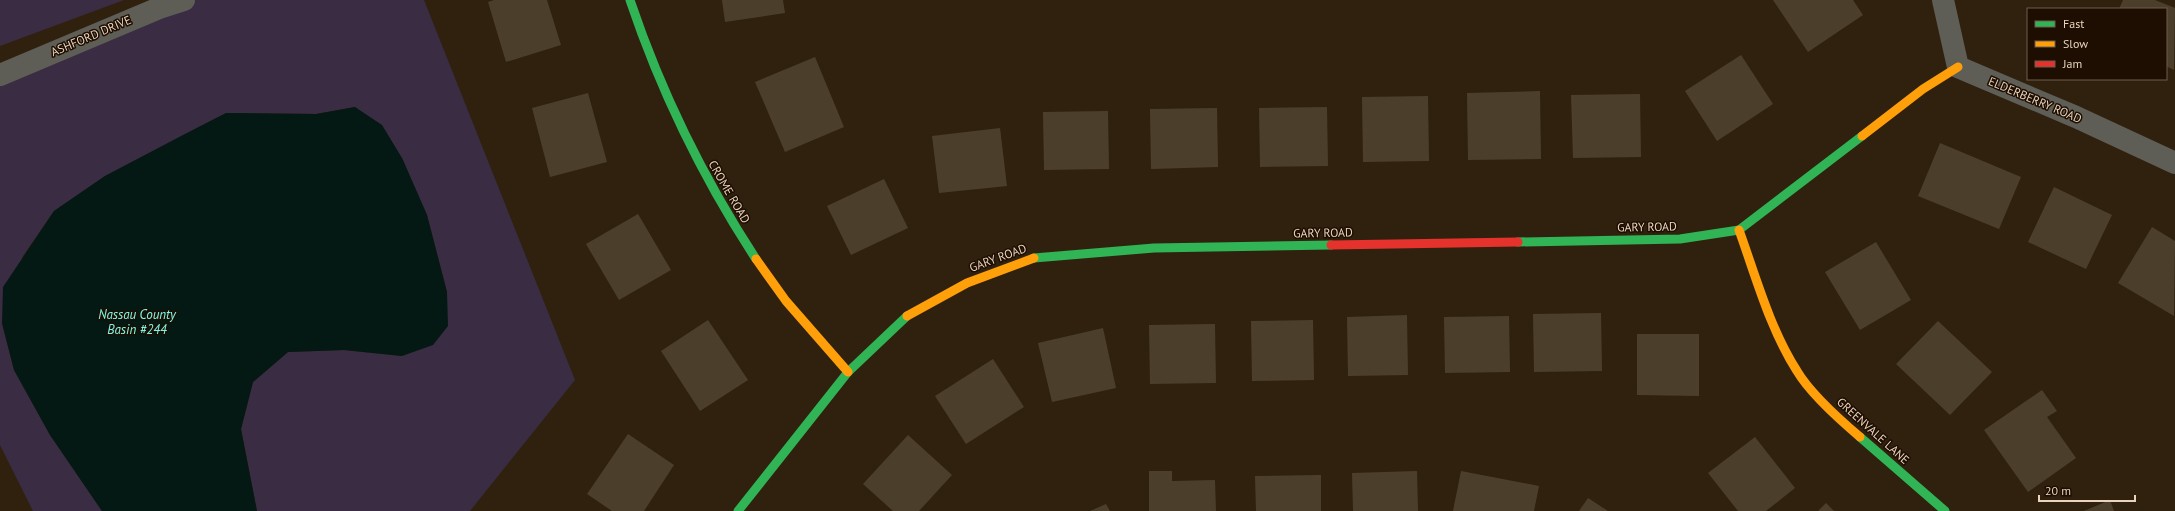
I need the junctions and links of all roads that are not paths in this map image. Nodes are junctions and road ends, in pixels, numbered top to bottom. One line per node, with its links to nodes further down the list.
1 (184, 0): 5 (street, ASHFORD DRIVE)
2 (630, 0): 8 (street, CROME ROAD)
3 (1943, 0): 4 (street)
4 (1958, 67): 6 (street, ELDERBERRY ROAD); 7 (street, GARY ROAD)
5 (0, 75)
6 (2175, 164)
7 (1739, 230): 8 (street, GARY ROAD); 10 (street, GREENVALE LANE)
8 (848, 372): 9 (street, GARY ROAD)
9 (738, 511)
10 (1944, 511)

